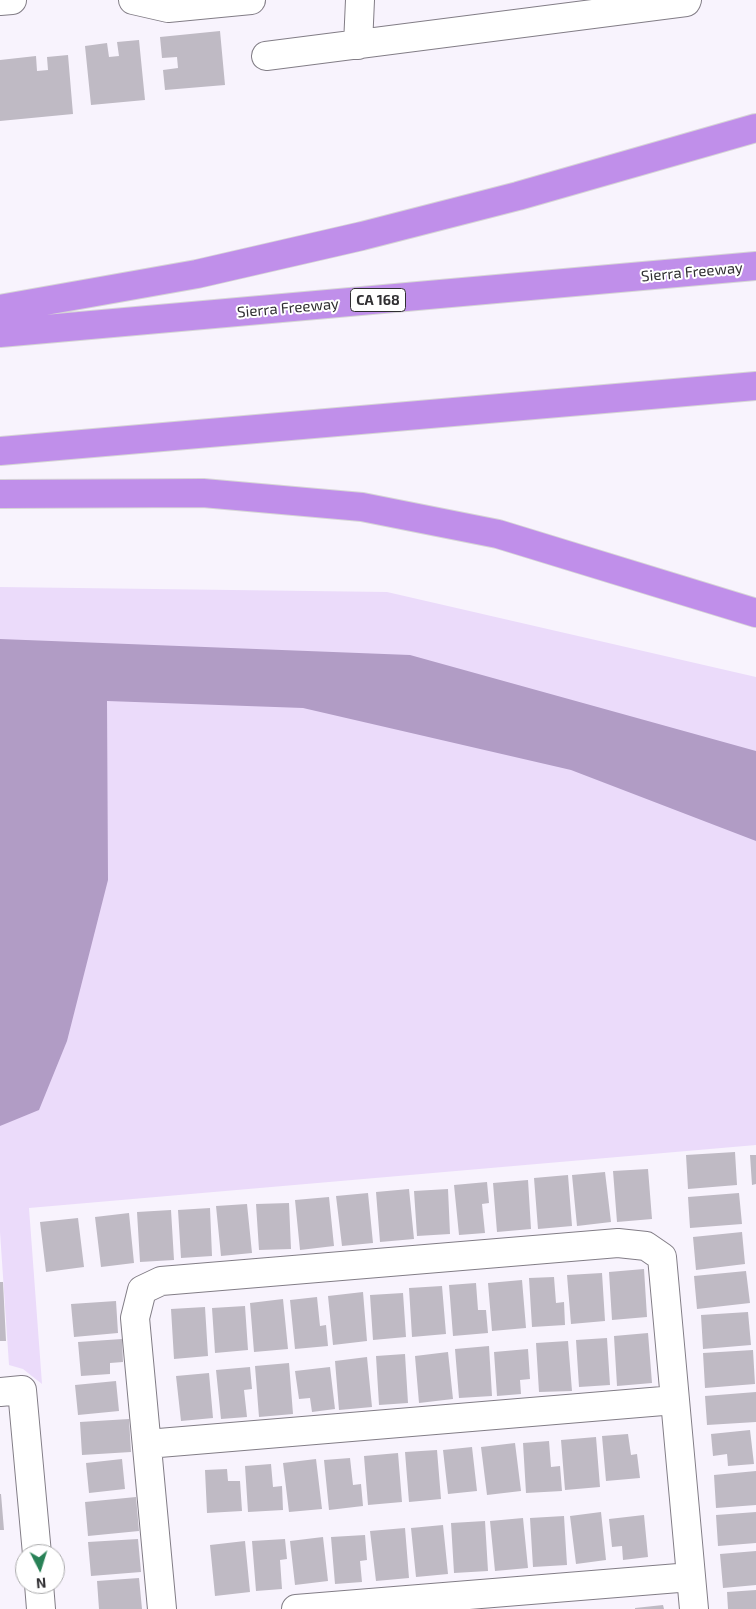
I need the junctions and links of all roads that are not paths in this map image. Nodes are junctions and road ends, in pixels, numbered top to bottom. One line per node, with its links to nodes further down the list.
1 (12, 0): 6 (street)
2 (133, 0): 3 (street)
3 (252, 0)
4 (360, 0): 7 (street)
5 (687, 0): 7 (street)
6 (0, 1)
7 (358, 45): 8 (street)
8 (266, 56)
9 (756, 128): 11 (highway)
10 (756, 266): 12 (highway, Sierra Freeway / CA 168)
11 (0, 309)
12 (0, 333)
13 (756, 386): 14 (highway)
14 (0, 451)
15 (0, 494): 16 (highway)
16 (756, 612)
17 (11, 1391): 20 (street)
18 (675, 1400): 19 (street); 19 (street); 21 (street)
19 (147, 1444): 24 (street)
20 (35, 1544)
21 (691, 1576): 25 (street); 26 (street)
22 (40, 1594): 23 (street)
23 (42, 1609)
24 (162, 1609)
25 (296, 1609)
26 (694, 1609)

